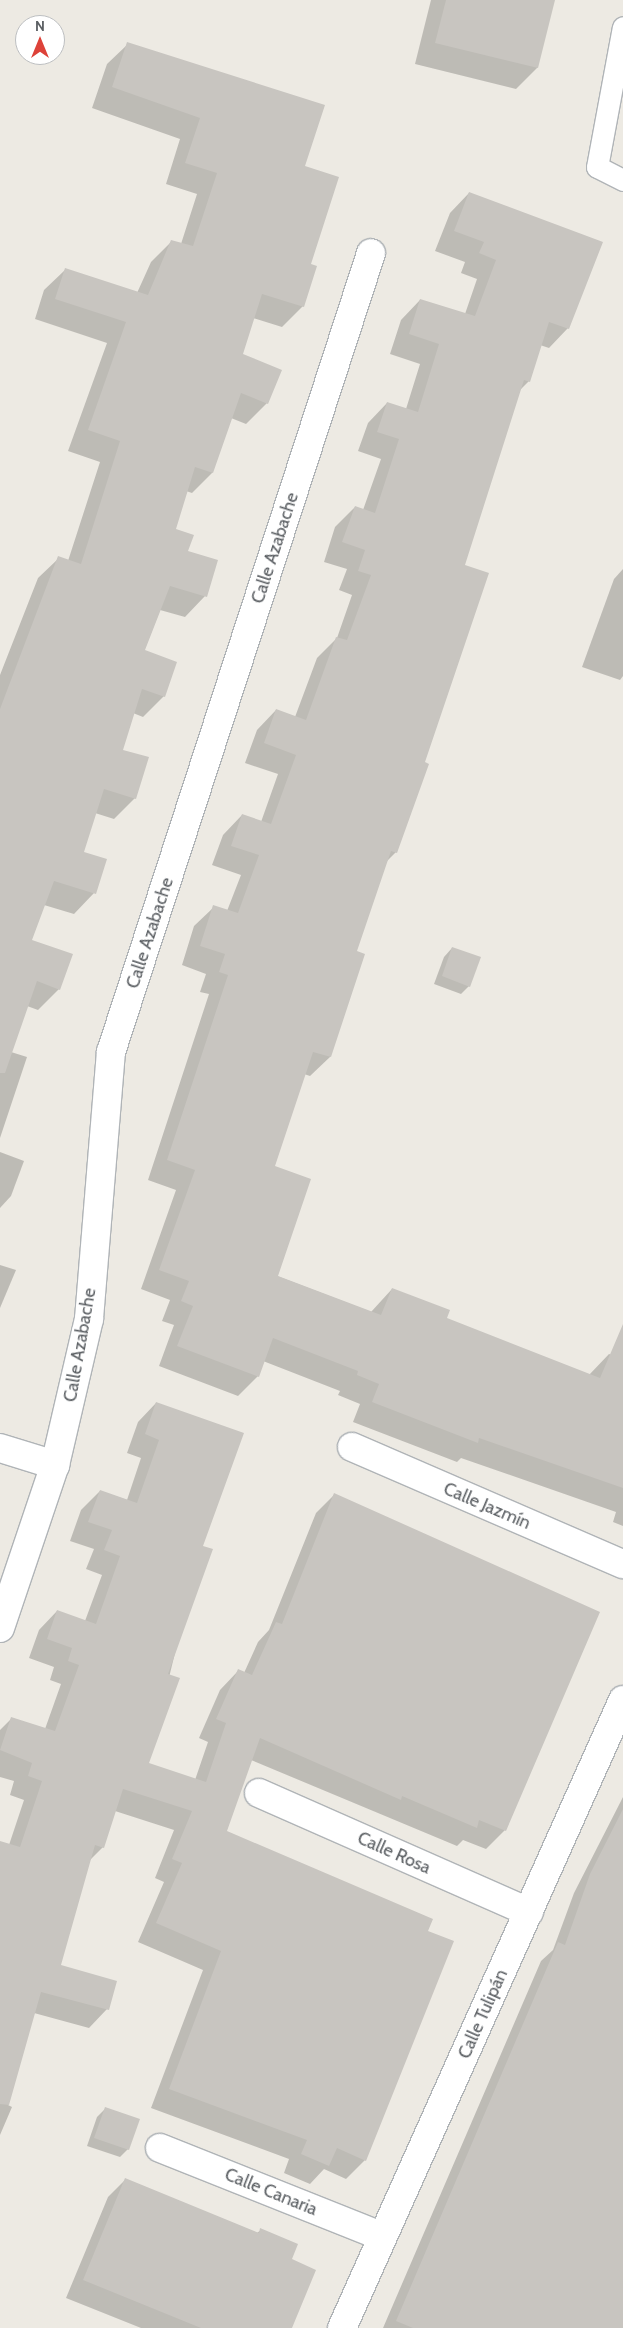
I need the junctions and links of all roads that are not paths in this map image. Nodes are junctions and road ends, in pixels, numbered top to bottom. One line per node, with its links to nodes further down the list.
1 (623, 27): 2 (lane)
2 (623, 180)
3 (372, 253): 6 (street, Calle Azabache)
4 (352, 1447): 7 (street, Calle Jazmín)
5 (0, 1448): 6 (street)
6 (55, 1466): 8 (street, Calle Azabache)
7 (623, 1564)
8 (0, 1628)
9 (623, 1700): 11 (street, Calle Tulipán)
10 (259, 1793): 11 (street, Calle Rosa)
11 (529, 1912): 13 (street, Calle Tulipán)
12 (160, 2148): 13 (street, Calle Canaria)
13 (381, 2236): 14 (street, Calle Tulipán)
14 (342, 2328)

